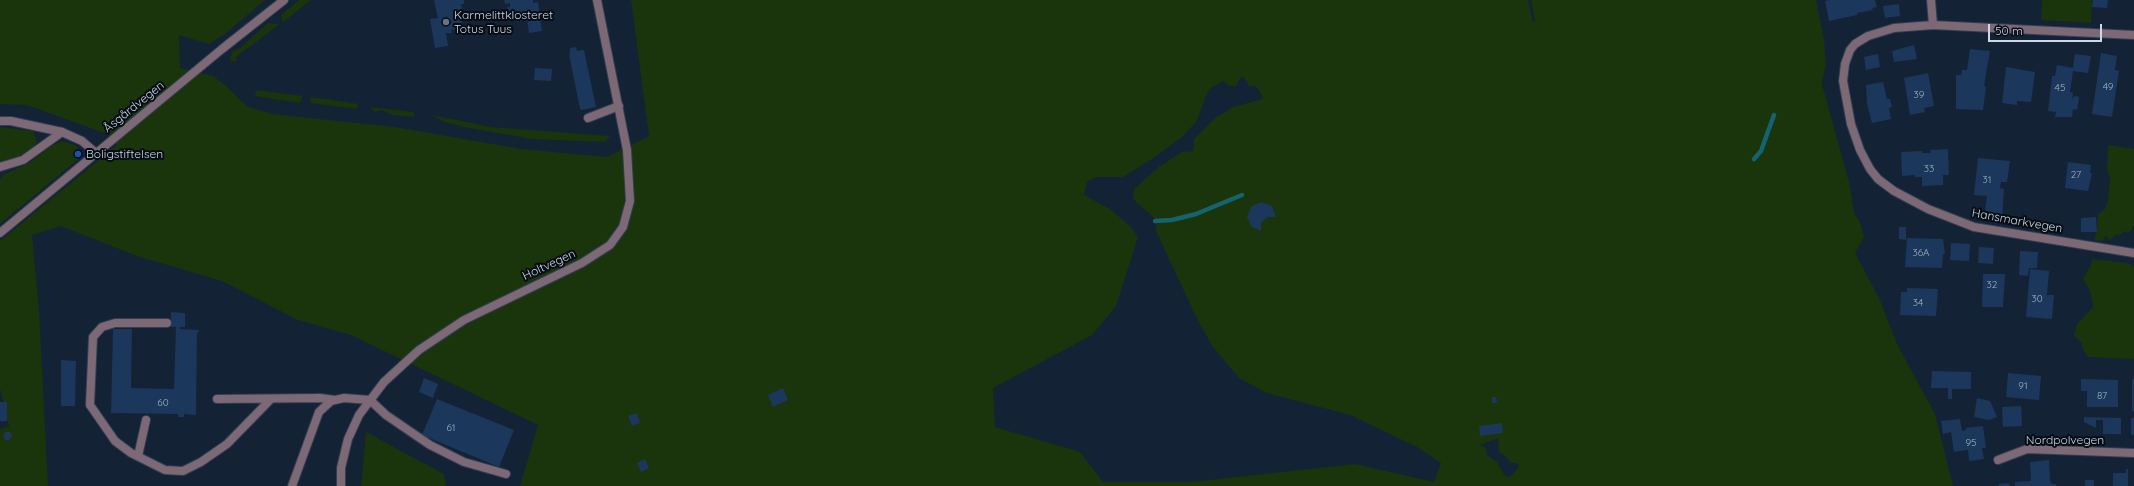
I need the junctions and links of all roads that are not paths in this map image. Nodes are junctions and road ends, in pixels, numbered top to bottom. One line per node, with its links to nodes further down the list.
1 (284, 0): 10 (street, Åsgårdvegen)
2 (596, 0): 6 (street, Holtvegen)
3 (1930, 0): 4 (street)
4 (1933, 25): 5 (street, Hansmarkvegen); 13 (street, Hansmarkvegen)
5 (2134, 35)
6 (619, 106): 7 (street); 18 (street, Holtvegen)
7 (588, 118)
8 (0, 121): 9 (street)
9 (62, 132): 10 (street); 11 (street)
10 (96, 153): 12 (street, Åsgårdvegen)
11 (0, 167)
12 (0, 233)
13 (2134, 253)
14 (167, 322): 21 (street)
15 (217, 399): 16 (street)
16 (271, 399): 17 (street); 21 (street)
17 (335, 400): 18 (street); 24 (street)
18 (370, 400): 23 (street); 25 (street, Holtvegen)
19 (146, 420): 21 (street)
20 (2134, 453): 22 (street, Nordpolvegen)
21 (138, 456)
22 (1998, 460)
23 (506, 474)
24 (292, 486)
25 (341, 486)

